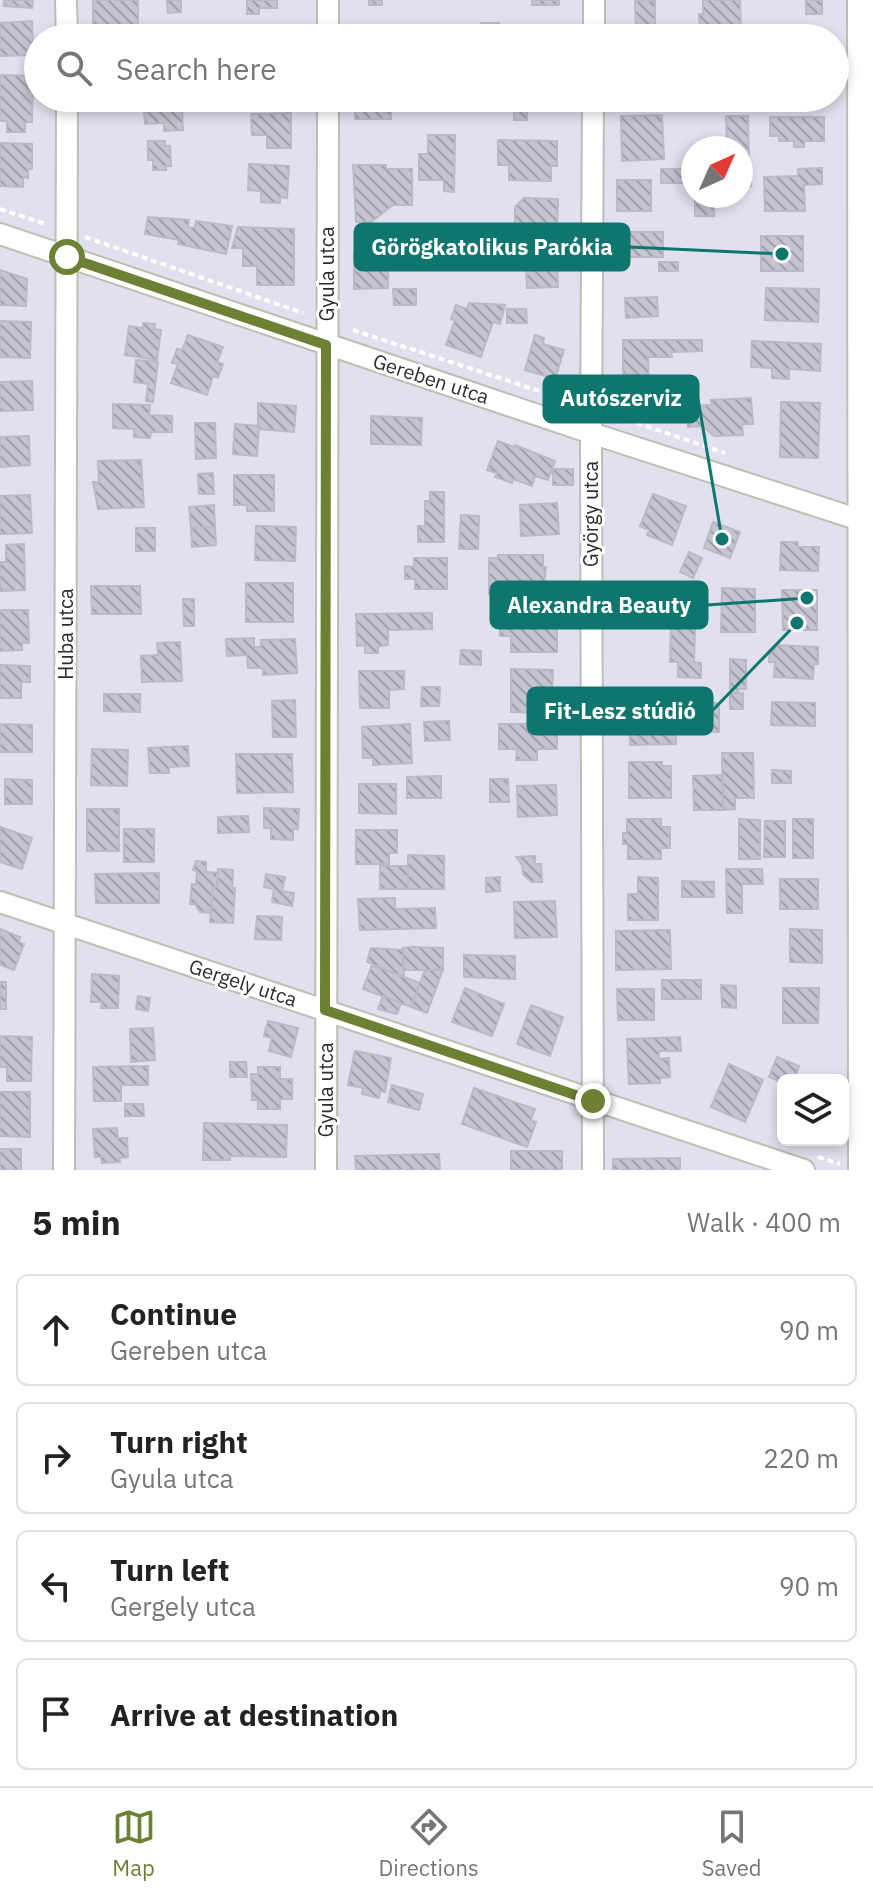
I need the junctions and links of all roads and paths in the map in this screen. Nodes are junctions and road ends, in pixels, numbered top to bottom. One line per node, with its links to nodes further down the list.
1 (66, 0): 5 (street)
2 (328, 0): 6 (street)
3 (594, 0): 7 (street)
4 (862, 0): 11 (main road)
5 (67, 24)
6 (328, 24)
7 (594, 24)
8 (67, 112): 13 (street, Huba utca)
9 (328, 112): 16 (street, Gyula utca)
10 (593, 112): 18 (street, György utca)
11 (868, 152): 21 (main road)
12 (0, 209): 13 (path)
13 (67, 231): 15 (street, Huba utca); 16 (path)
14 (0, 234): 15 (street, Gereben utca)
15 (67, 257): 17 (street, Gereben utca); 24 (street, Huba utca)
16 (326, 321): 17 (street, Gyula utca); 18 (path)
17 (326, 345): 19 (street, Gereben utca); 25 (street, Gyula utca)
18 (591, 408): 19 (street, György utca); 20 (path)
19 (591, 433): 21 (street, Gereben utca); 26 (street, György utca)
20 (726, 453)
21 (863, 521): 22 (main road)
22 (868, 894): 31 (main road)
23 (0, 902): 24 (street, Gergely utca)
24 (64, 924): 25 (street, Gergely utca); 27 (street, Huba utca)
25 (325, 1010): 26 (street, Gergely utca); 28 (street, Gyula utca)
26 (593, 1101): 29 (street, György utca); 30 (street, Gergely utca)
27 (64, 1170)
28 (326, 1170)
29 (593, 1170)
30 (804, 1170)
31 (863, 1170)

